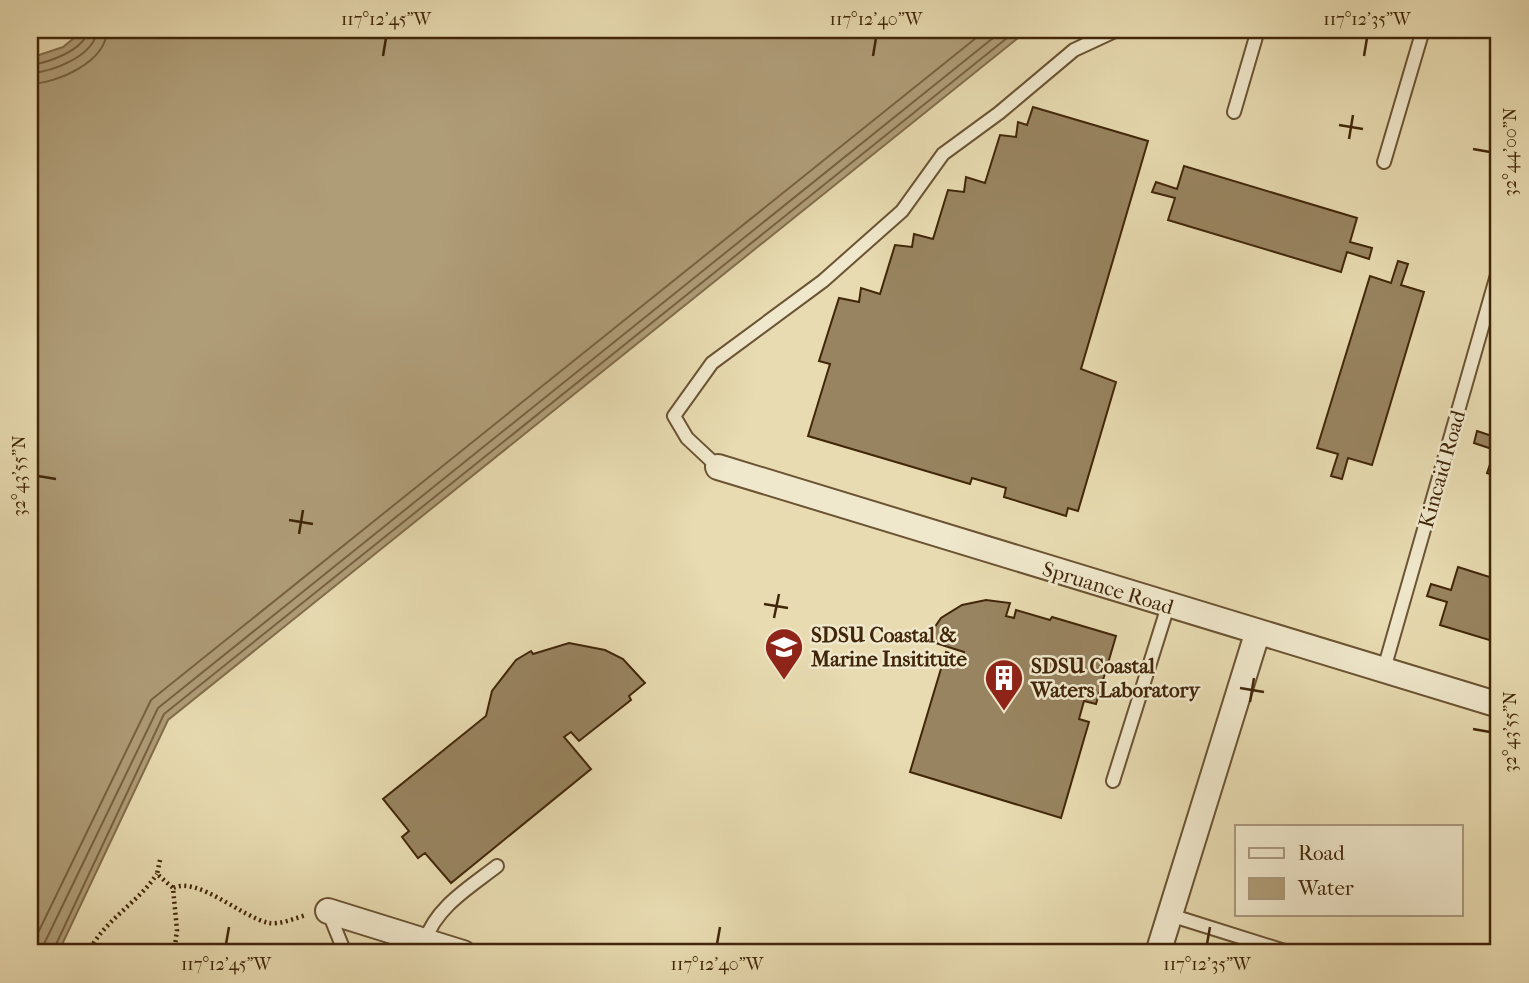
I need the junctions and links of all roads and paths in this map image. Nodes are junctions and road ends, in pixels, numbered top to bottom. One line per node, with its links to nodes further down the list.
1 (1117, 30): 7 (lane)
2 (1258, 30): 4 (lane)
3 (1423, 30): 5 (lane)
4 (1234, 112)
5 (1384, 162)
6 (1499, 268): 10 (lane, Kincaid Road)
7 (718, 467): 8 (street, Spruance Road)
8 (1168, 606): 9 (street, Spruance Road); 12 (lane)
9 (1257, 634): 10 (street, Spruance Road); 18 (street)
10 (1384, 670): 11 (street, Spruance Road)
11 (1499, 705)
12 (1113, 781)
13 (160, 860): 15 (path)
14 (497, 866): 19 (lane)
15 (157, 874): 16 (path); 20 (path)
16 (173, 888): 17 (path); 21 (path)
17 (328, 911): 19 (street); 22 (lane)
18 (1170, 915): 24 (street); 25 (lane)
19 (425, 941): 23 (street)
20 (88, 953)
21 (174, 953)
22 (345, 953)
23 (463, 953)
24 (1158, 953)
25 (1292, 953)

